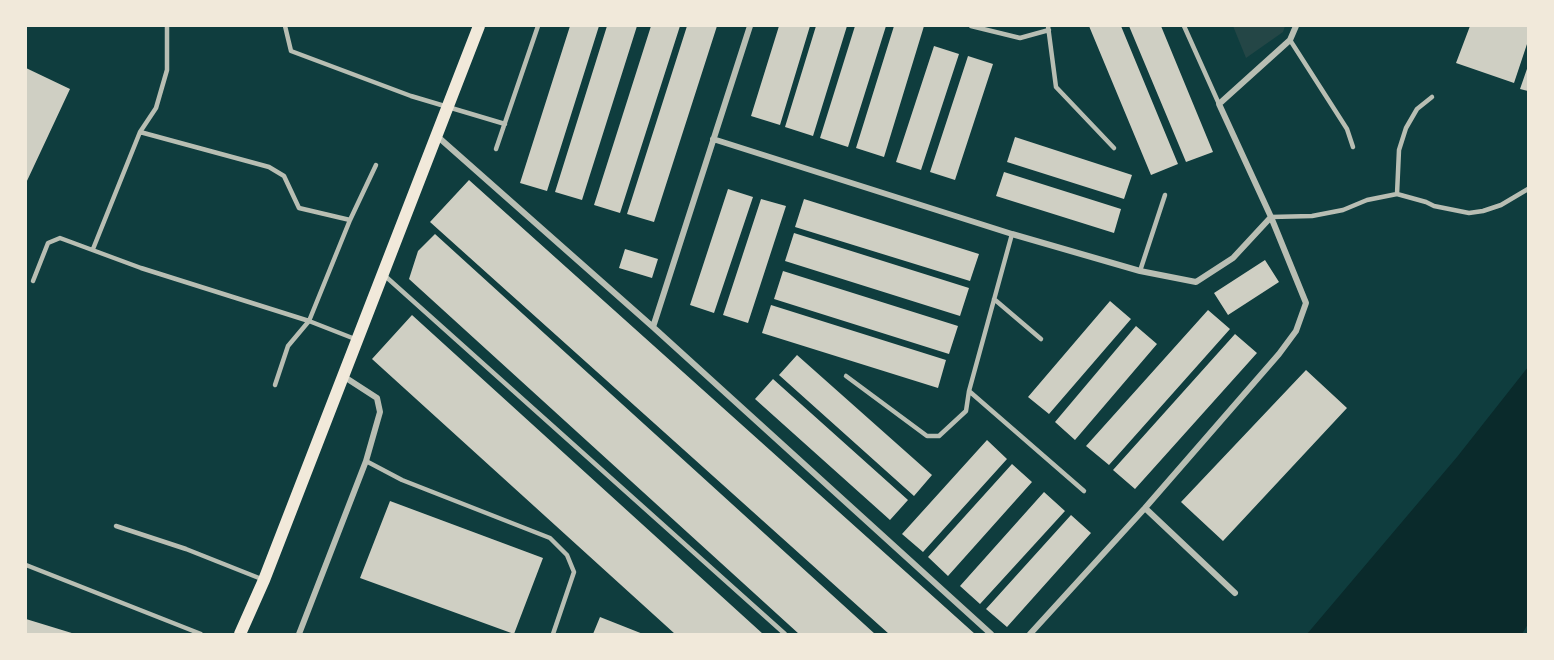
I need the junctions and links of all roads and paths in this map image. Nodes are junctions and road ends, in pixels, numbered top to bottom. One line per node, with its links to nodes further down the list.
1 (167, 26): 15 (lane)
2 (285, 26): 13 (lane)
3 (479, 26): 13 (main road)
4 (538, 26): 14 (lane)
5 (750, 26): 17 (street)
6 (971, 26): 9 (lane)
7 (1184, 26): 12 (lane)
8 (1296, 26): 10 (street)
9 (1048, 28): 19 (lane)
10 (1290, 40): 12 (street); 18 (lane)
11 (1432, 97): 23 (lane)
12 (1219, 104): 25 (street)
13 (448, 106): 14 (lane); 16 (main road)
14 (505, 124): 20 (lane)
15 (140, 132): 26 (lane); 28 (lane)
16 (436, 136): 30 (main road); 34 (street)
17 (713, 139): 27 (street); 34 (street)
18 (1353, 147)
19 (1114, 148)
20 (496, 149)
21 (376, 165): 26 (lane)
22 (1528, 189): 23 (lane)
23 (1397, 194): 25 (lane)
24 (1165, 195): 29 (lane)
25 (1271, 217): 29 (street); 43 (street)
26 (350, 220): 33 (lane)
27 (1012, 234): 29 (street); 32 (lane)
28 (93, 249): 31 (lane); 33 (lane)
29 (1140, 271)
30 (382, 273): 36 (main road); 52 (lane)
31 (33, 282)
32 (994, 299): 35 (lane); 40 (lane)
33 (309, 321): 36 (lane); 39 (lane)
34 (652, 327): 53 (street)
35 (1041, 339)
36 (356, 340): 37 (main road)
37 (344, 376): 41 (street); 46 (main road)
38 (846, 376): 40 (lane)
39 (274, 385)
40 (969, 391): 42 (lane)
41 (366, 461): 50 (street); 51 (lane)
42 (1084, 491)
43 (1144, 508): 47 (street); 54 (street)
44 (116, 526): 46 (lane)
45 (26, 565): 48 (lane)
46 (264, 580): 49 (main road)
47 (1235, 593)
48 (201, 634)
49 (240, 634)
50 (299, 634)
51 (553, 634)
52 (785, 634)
53 (991, 634)
54 (1030, 634)

